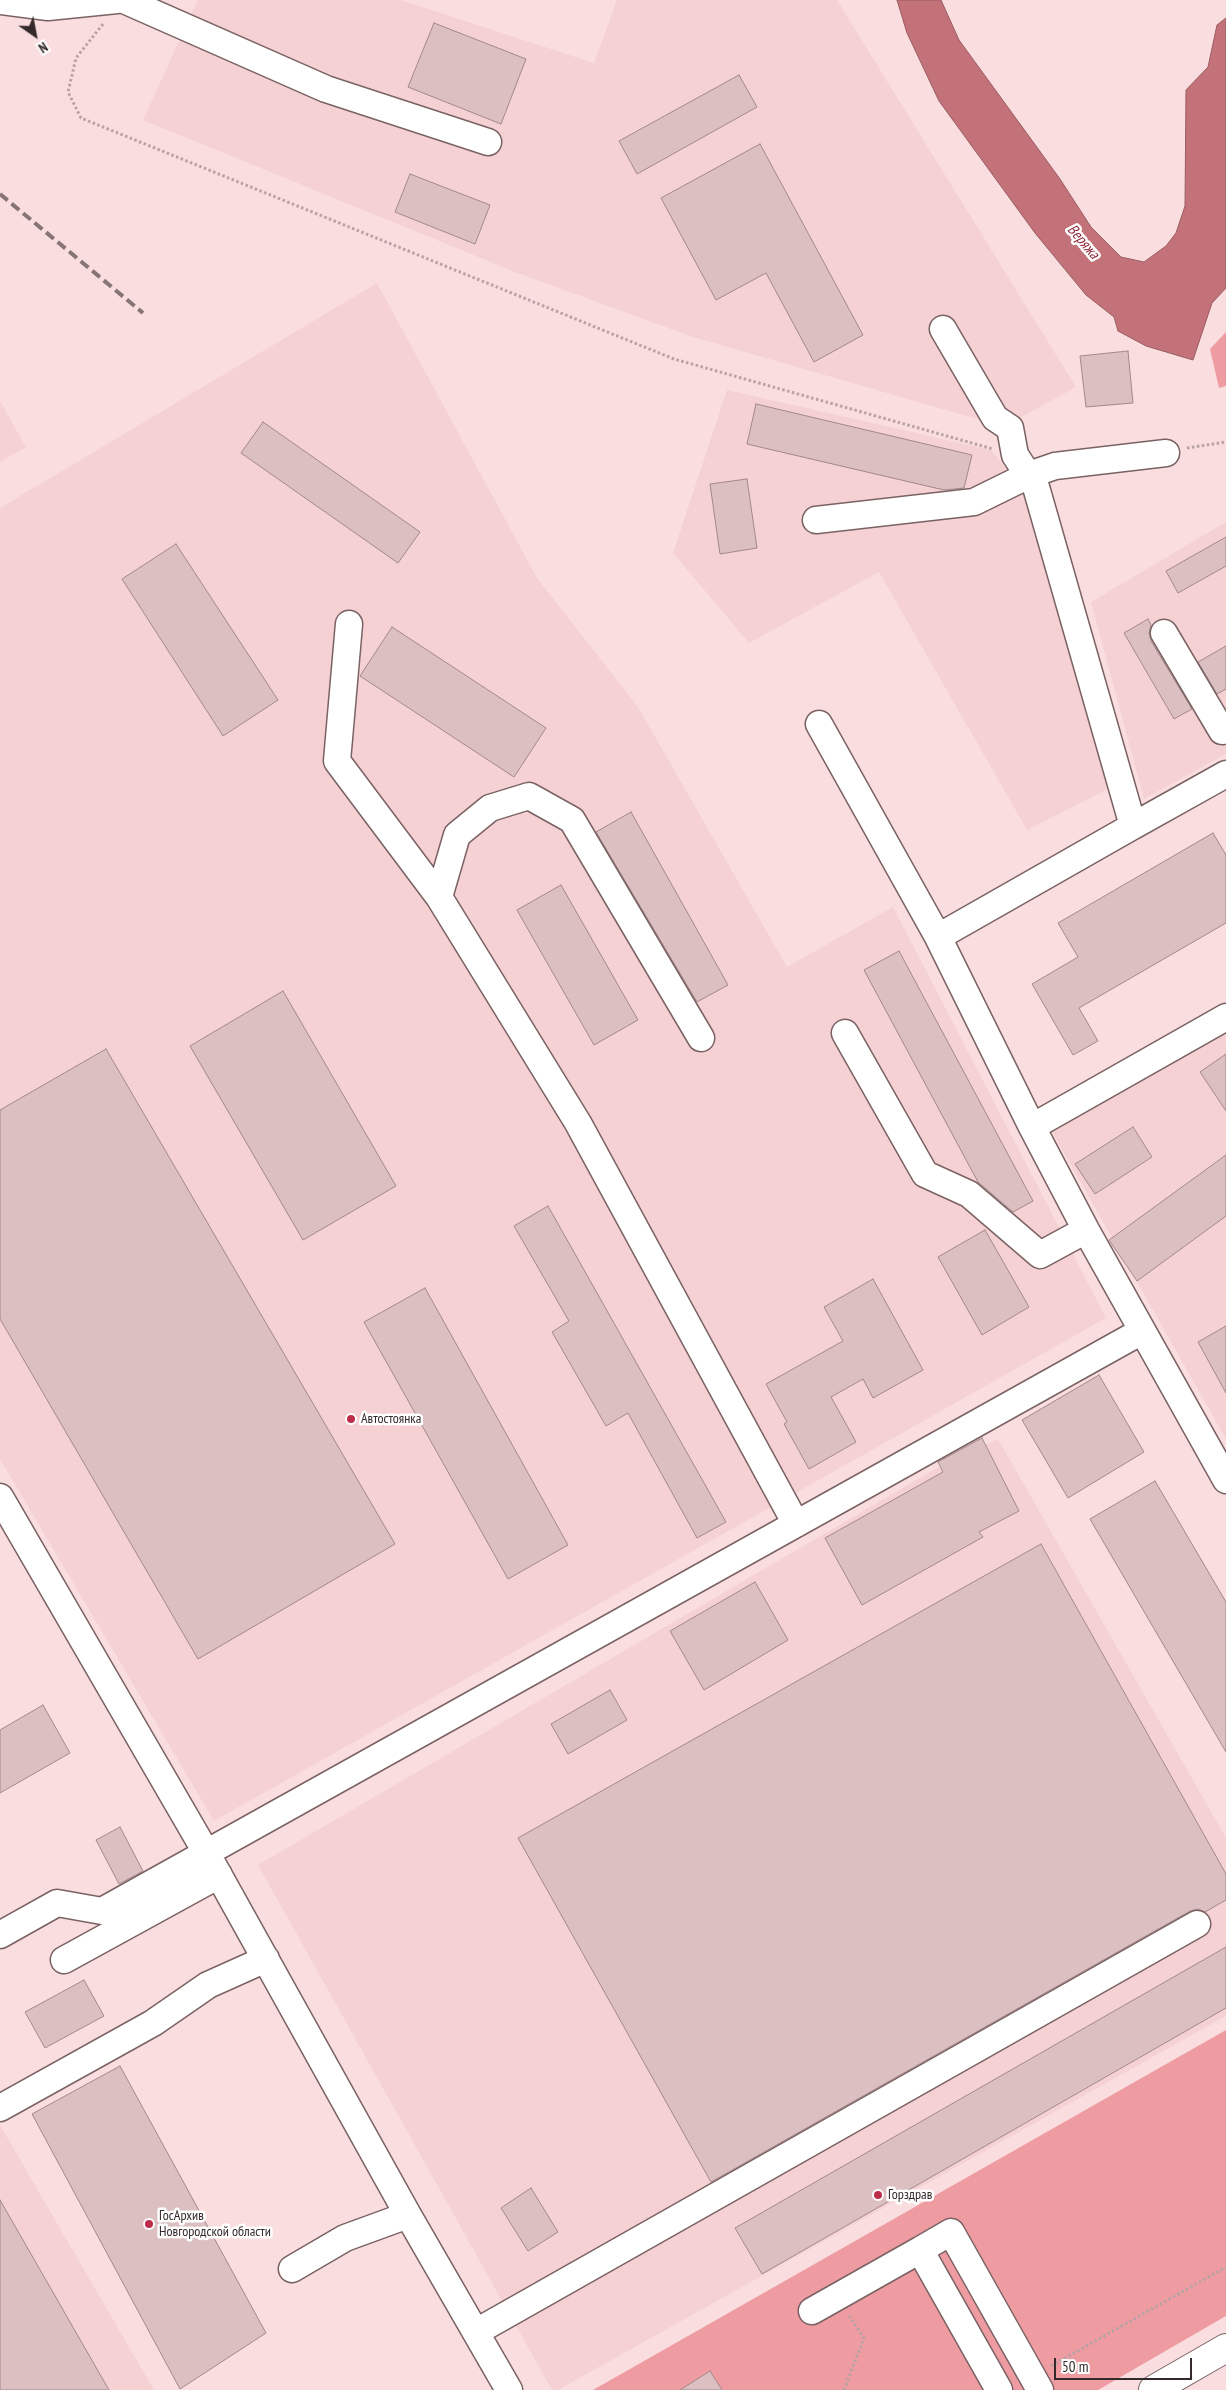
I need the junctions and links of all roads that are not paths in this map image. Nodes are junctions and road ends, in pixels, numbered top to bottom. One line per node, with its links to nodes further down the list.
1 (124, 0): 4 (street)
2 (0, 1): 3 (street)
3 (111, 11)
4 (488, 142)
5 (943, 329): 7 (street)
6 (1166, 453): 7 (street)
7 (1022, 465): 8 (street); 14 (street)
8 (816, 520)
9 (348, 624): 15 (street)
10 (1164, 633): 12 (street)
11 (819, 724): 16 (street)
12 (1226, 728)
13 (1226, 774): 14 (street)
14 (1134, 826): 16 (street)
15 (439, 897): 19 (street); 25 (street)
16 (938, 938): 20 (street)
17 (1226, 1017): 20 (street)
18 (845, 1033): 21 (street)
19 (701, 1038)
20 (1032, 1127): 21 (street)
21 (1086, 1230): 22 (street)
22 (1142, 1331): 23 (street); 25 (street)
23 (1222, 1466)
24 (0, 1496): 26 (street)
25 (796, 1524): 26 (street)
26 (213, 1864): 28 (street); 29 (street); 30 (street)
27 (1197, 1924): 36 (street)
28 (0, 1934)
29 (266, 1959): 31 (street); 32 (street)
30 (64, 1960)
31 (0, 2108)
32 (408, 2215): 34 (street); 36 (street)
33 (920, 2250): 35 (street); 38 (street); 40 (street)
34 (292, 2269)
35 (812, 2311)
36 (476, 2332): 39 (street)
37 (1226, 2348): 41 (main road)
38 (1037, 2383)
39 (509, 2390)
40 (999, 2390)
41 (1153, 2390)

